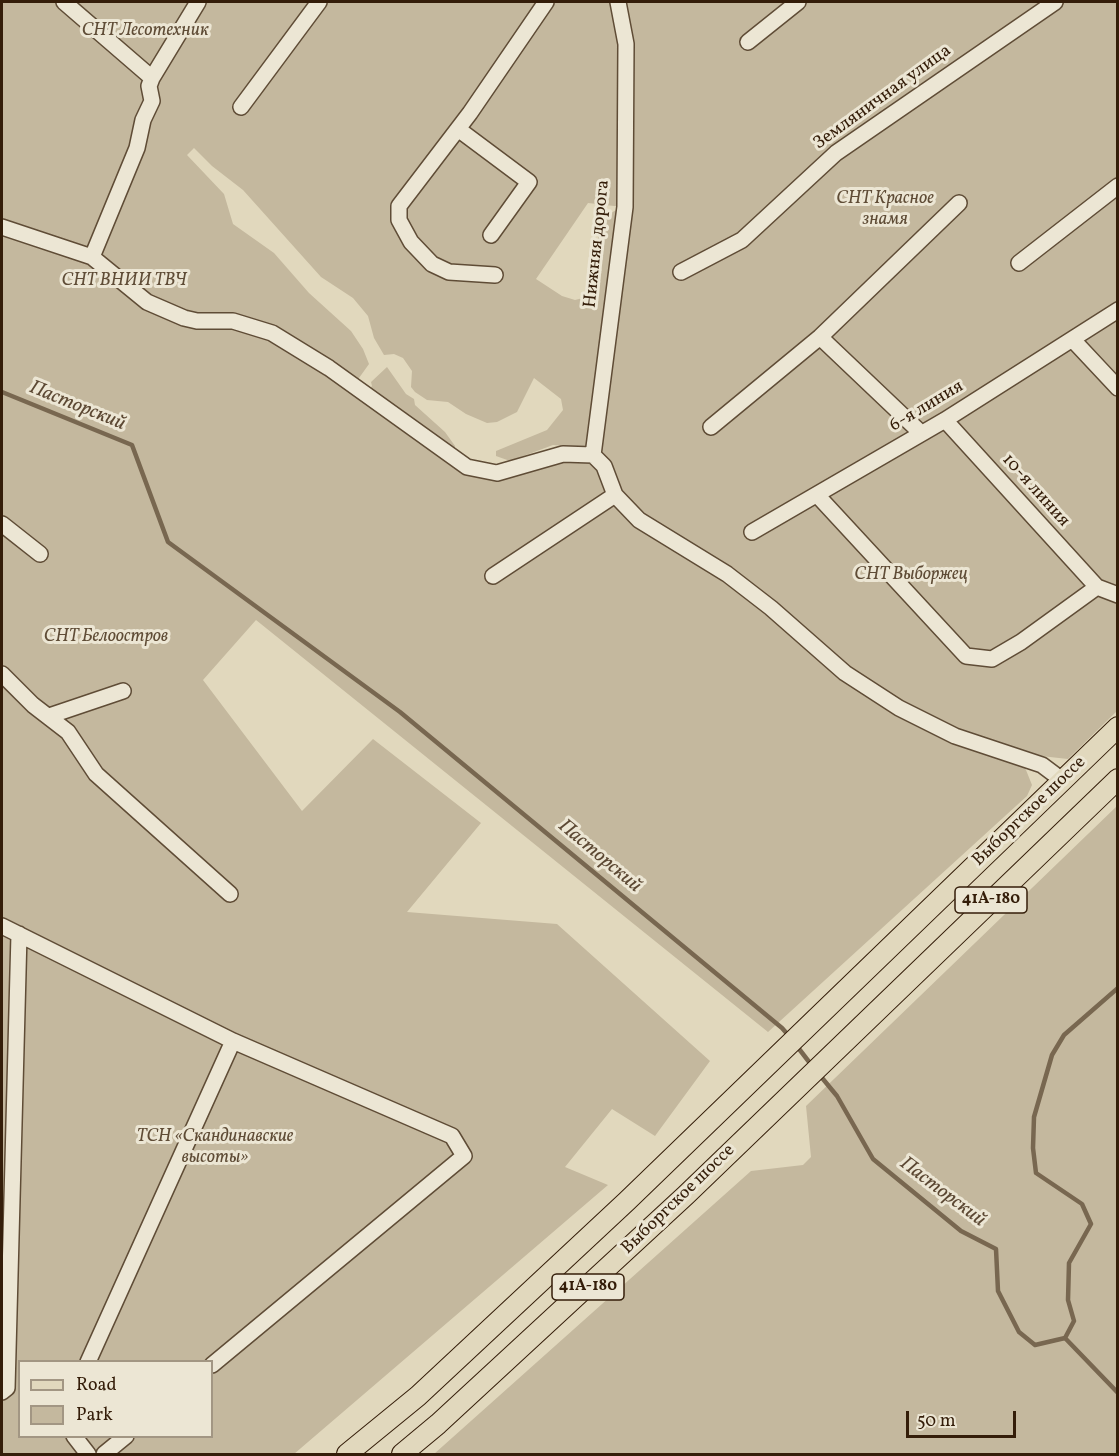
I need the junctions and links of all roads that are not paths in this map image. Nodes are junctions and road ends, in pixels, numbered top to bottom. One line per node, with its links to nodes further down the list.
1 (64, 2): 9 (street)
2 (198, 2): 9 (street)
3 (319, 2): 10 (street)
4 (546, 2): 11 (street)
5 (618, 2): 27 (street, Нижняя дорога)
6 (798, 2): 8 (street)
7 (1055, 2): 18 (street, Земляничная улица)
8 (747, 42)
9 (152, 78): 16 (street)
10 (241, 107)
11 (458, 129): 15 (street); 19 (street)
12 (1118, 186): 17 (street)
13 (959, 203): 21 (street)
14 (2, 227): 16 (street)
15 (491, 235)
16 (92, 256): 27 (street)
17 (1019, 263)
18 (681, 272)
19 (495, 275)
20 (1118, 310): 22 (street, 6-я линия)
21 (820, 337): 25 (street); 26 (street)
22 (1073, 340): 23 (street); 24 (street, 6-я линия)
23 (1118, 388)
24 (945, 420): 26 (street, 6-я линия); 34 (street, 10-я линия)
25 (711, 427)
26 (921, 433): 29 (street, 6-я линия)
27 (593, 455): 28 (street)
28 (615, 495): 33 (street); 41 (street)
29 (818, 496): 31 (street, 6-я линия); 34 (street)
30 (2, 526): 32 (street)
31 (752, 532)
32 (40, 554)
33 (493, 576)
34 (1097, 587): 35 (street)
35 (1118, 595)
36 (2, 674): 38 (street)
37 (123, 691): 38 (street)
38 (49, 716): 42 (street)
39 (1118, 727): 41 (main road, Выборгское шоссе / 41А-180)
40 (1118, 779): 54 (main road, Выборгское шоссе / 41А-180)
41 (1062, 780): 53 (main road, Выборгское шоссе / 41А-180)
42 (230, 894)
43 (2, 926): 44 (street)
44 (19, 934): 45 (street); 48 (street)
45 (233, 1041): 46 (street); 47 (street)
46 (89, 1360)
47 (213, 1364)
48 (2, 1392)
49 (75, 1438): 51 (street)
50 (125, 1438): 52 (street)
51 (88, 1455)
52 (104, 1455)
53 (347, 1455)
54 (402, 1455)

